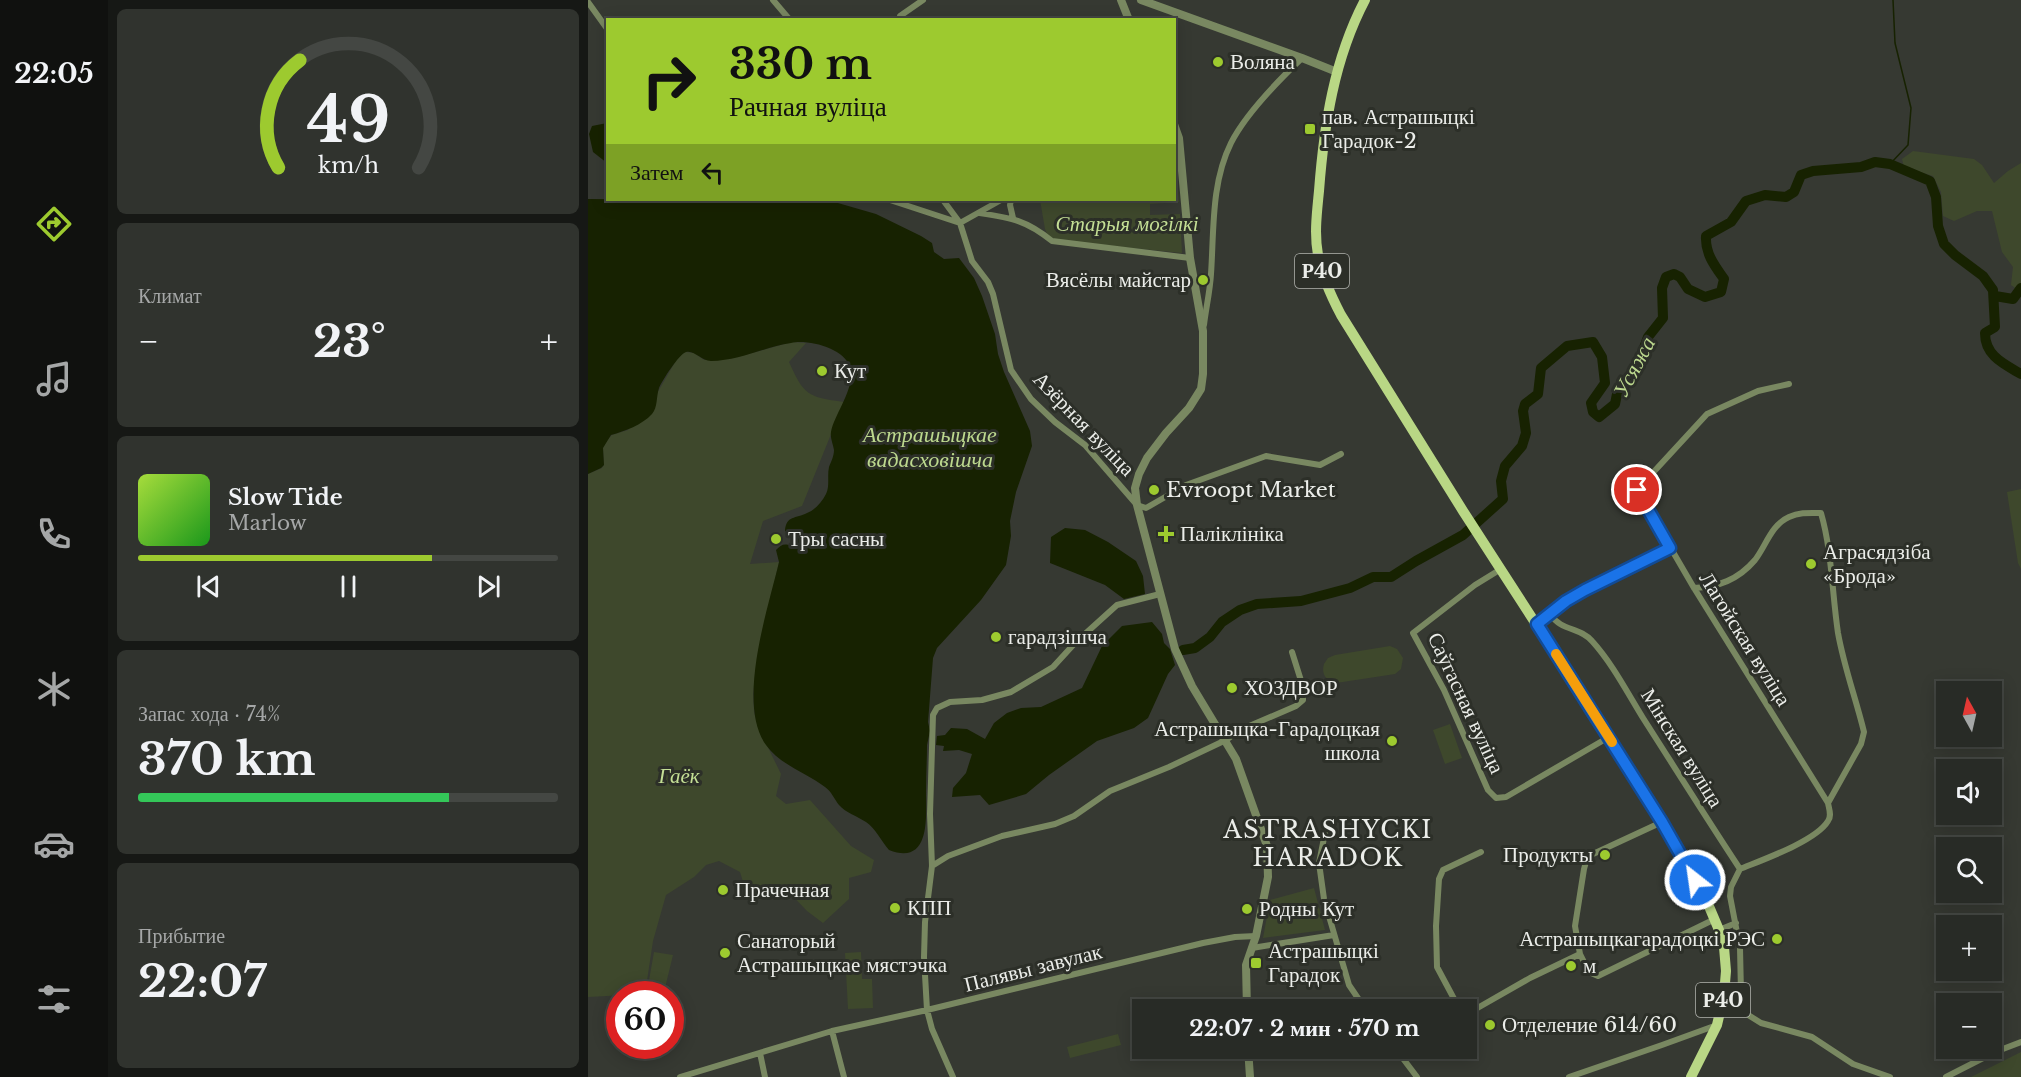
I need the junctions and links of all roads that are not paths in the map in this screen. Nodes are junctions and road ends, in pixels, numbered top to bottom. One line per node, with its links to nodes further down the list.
1 (773, 0): 7 (street)
2 (923, 0): 8 (street)
3 (1121, 0): 9 (street)
4 (1141, 0): 11 (street)
5 (1365, 0): 12 (main road, Р40)
6 (588, 2): 10 (street)
7 (788, 18)
8 (900, 18)
9 (1128, 18)
10 (606, 27)
11 (1302, 58): 12 (street); 22 (street)
12 (1337, 72): 27 (main road, Р40)
13 (1176, 129): 21 (street)
14 (893, 201): 20 (street)
15 (944, 201): 20 (street, Азёрная вуліца)
16 (999, 201): 18 (street)
17 (1011, 201): 19 (street)
18 (979, 213): 19 (street); 20 (street)
19 (1013, 218): 21 (street)
20 (960, 223): 25 (street, Азёрная вуліца)
21 (1190, 258): 22 (street)
22 (1203, 331): 25 (street)
23 (1789, 384): 26 (street, Лагойская вуліца)
24 (1341, 454): 25 (street)
25 (1137, 505): 29 (street)
26 (1670, 548): 28 (street, Лагойская вуліца); 30 (street)
27 (1501, 569): 31 (main road, Р40); 33 (street, Саўгасная вуліца)
28 (1694, 588): 35 (street, Лагойская вуліца); 35 (street)
29 (1160, 594): 34 (street); 39 (street)
30 (1551, 615): 31 (street); 40 (street, Мінская вуліца)
31 (1537, 624): 33 (main road, Р40)
32 (1292, 652): 34 (street)
33 (1609, 737): 36 (main road, Р40)
34 (1226, 740): 39 (street); 45 (street)
35 (1828, 803): 40 (street)
36 (1662, 822): 41 (main road, Р40); 47 (street)
37 (1327, 823): 44 (street)
38 (1481, 852): 50 (street)
39 (932, 866): 52 (street)
40 (1740, 869): 42 (street)
41 (1715, 919): 43 (main road, Р40); 47 (street)
42 (1736, 923): 43 (street); 67 (street)
43 (1719, 930): 53 (main road, Р40)
44 (1334, 935): 46 (street); 49 (street)
45 (1256, 936): 46 (street); 52 (street, Палявы завулак)
46 (1252, 948): 48 (street)
47 (1580, 954): 51 (street)
48 (1247, 999)
49 (1359, 999)
50 (1454, 999)
51 (1477, 1008)
52 (927, 1010): 54 (street, Палявы завулак); 62 (street)
53 (1717, 1025): 65 (street); 66 (main road, Р40)
54 (832, 1031): 56 (street, Палявы завулак); 61 (street)
55 (2021, 1042): 68 (street)
56 (760, 1053): 59 (street, Палявы завулак); 60 (street)
57 (1249, 1059): 63 (street)
58 (1403, 1059): 64 (street)
59 (680, 1077)
60 (765, 1077)
61 (844, 1077)
62 (953, 1077)
63 (1250, 1077)
64 (1417, 1077)
65 (1569, 1077)
66 (1691, 1077)
67 (1890, 1077)
68 (1946, 1077)

